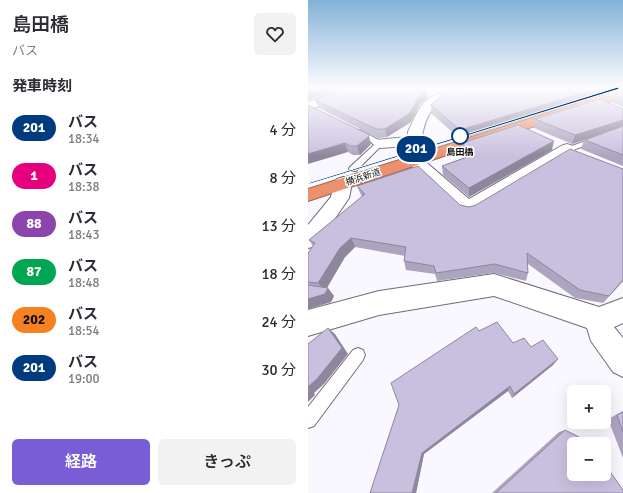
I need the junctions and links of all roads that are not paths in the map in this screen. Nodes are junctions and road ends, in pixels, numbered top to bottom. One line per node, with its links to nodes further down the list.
1 (424, 111): 9 (street)
2 (545, 111): 9 (highway, 横浜新道)
3 (567, 111): 5 (highway, 横浜新道)
4 (348, 127): 7 (lane)
5 (518, 127): 8 (street); 9 (highway, 横浜新道)
6 (623, 130): 8 (lane)
7 (380, 143): 9 (street); 11 (lane)
8 (553, 143): 9 (street); 10 (street)
9 (415, 150): 11 (highway, 横浜新道)
10 (588, 159)
11 (348, 176): 12 (highway, 横浜新道); 13 (highway, 横浜新道); 14 (street)
12 (308, 183)
13 (308, 195)
14 (308, 240)
15 (611, 315): 16 (street); 18 (street)
16 (308, 323)
17 (358, 355): 19 (lane)
18 (623, 362)
19 (308, 420)

